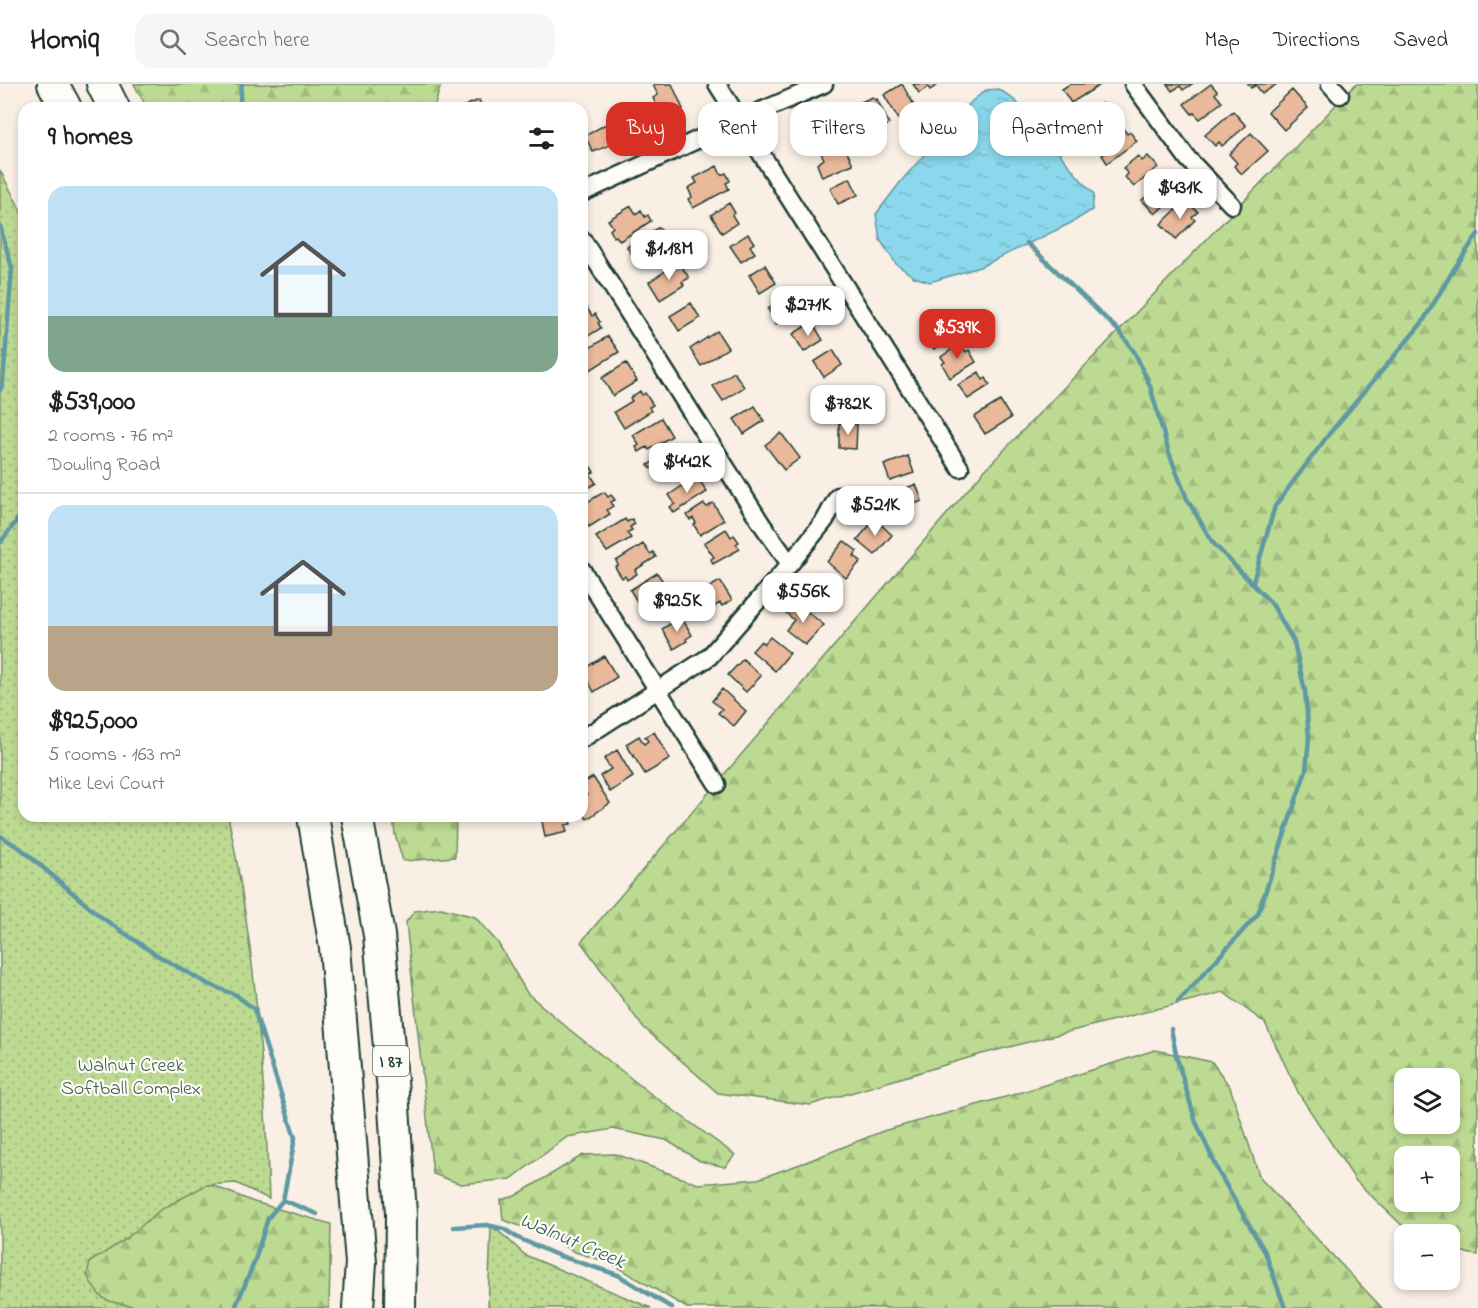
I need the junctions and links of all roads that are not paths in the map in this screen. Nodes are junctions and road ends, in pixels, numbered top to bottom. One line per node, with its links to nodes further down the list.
1 (53, 84): 6 (highway)
2 (102, 84): 7 (highway)
3 (717, 84): 8 (street)
4 (824, 84): 9 (street)
5 (1132, 84): 13 (street)
6 (63, 102)
7 (111, 102)
8 (728, 102)
9 (778, 104)
10 (698, 139): 12 (street)
11 (763, 156): 15 (street)
12 (588, 190)
13 (1232, 205)
14 (588, 249): 17 (street)
15 (960, 468)
16 (838, 496): 17 (street)
17 (790, 564): 19 (street)
18 (588, 580): 19 (street)
19 (658, 691): 20 (street); 21 (street)
20 (588, 735)
21 (717, 784)
22 (314, 822): 24 (highway, I 87)
23 (358, 822): 25 (highway, I 87)
24 (358, 1308)
25 (400, 1308)

